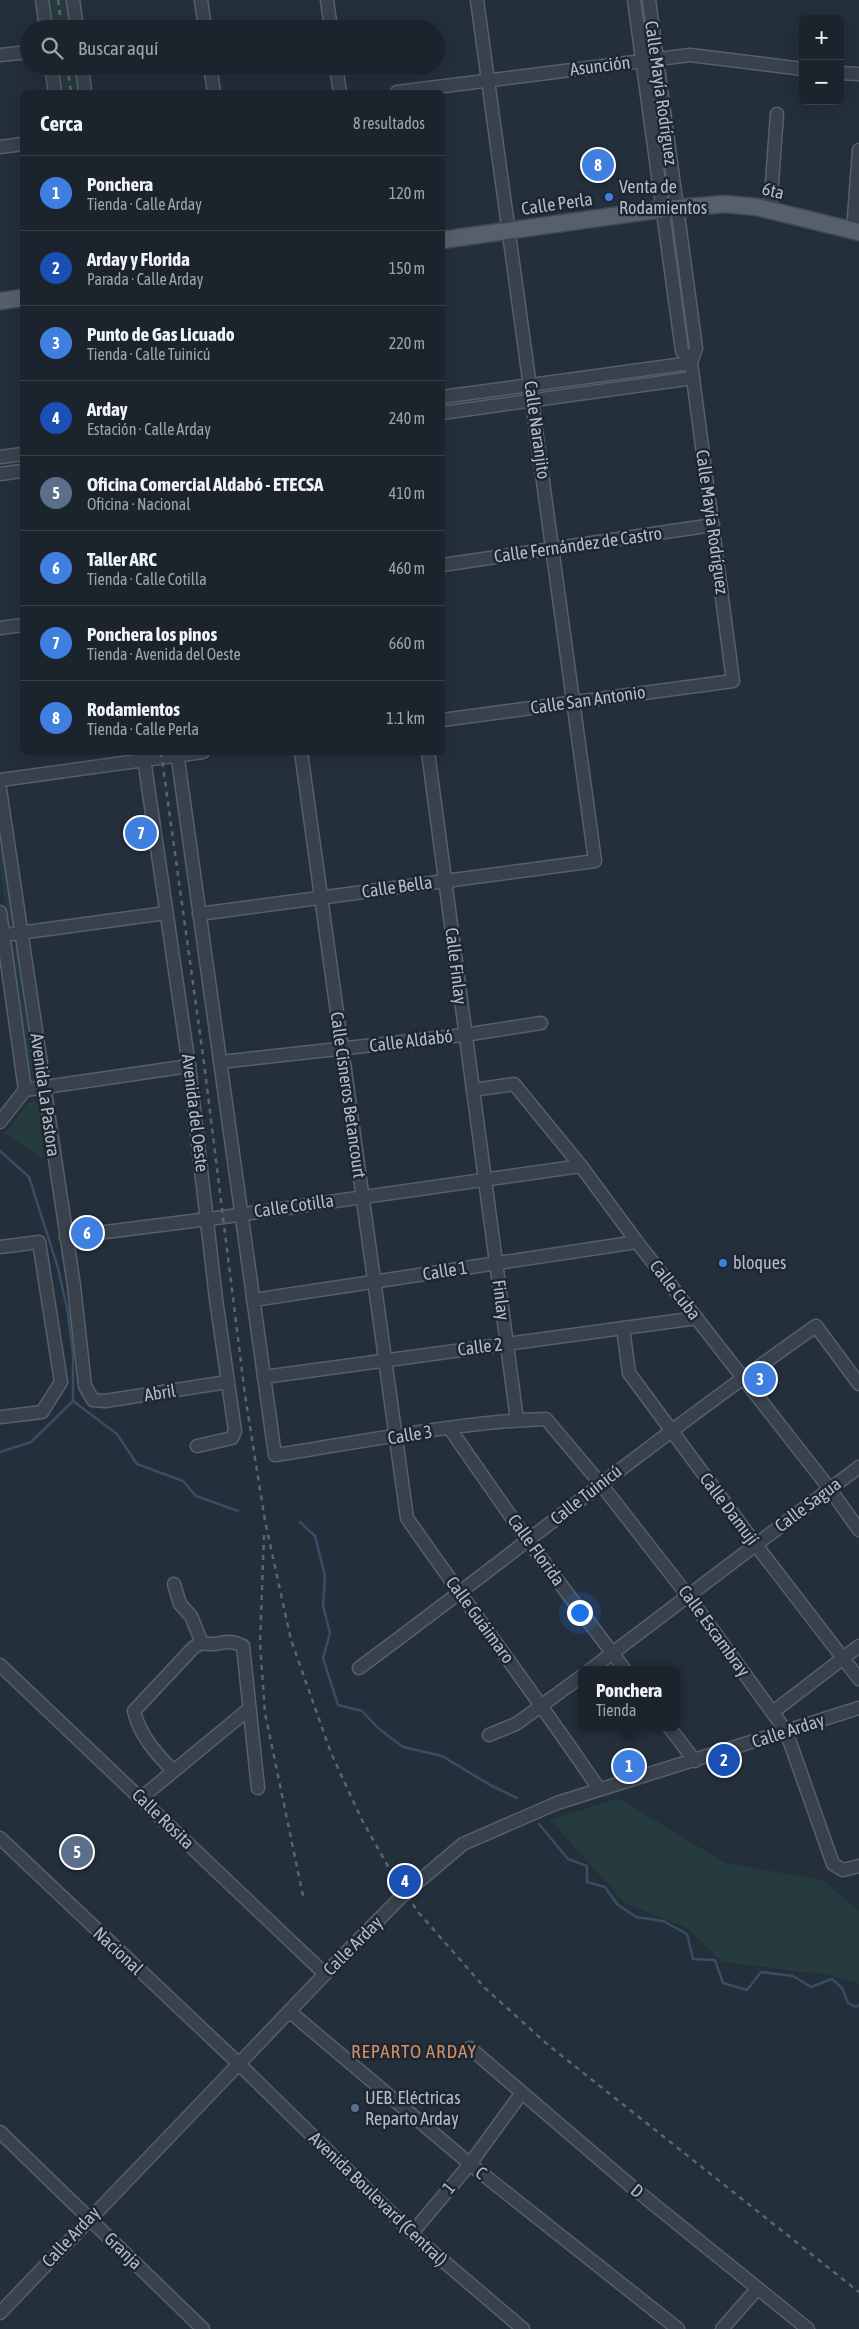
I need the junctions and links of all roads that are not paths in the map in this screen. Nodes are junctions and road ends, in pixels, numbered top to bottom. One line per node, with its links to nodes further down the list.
1 (42, 0): 8 (street)
2 (73, 0): 9 (street)
3 (201, 0): 10 (street)
4 (327, 0): 11 (street)
5 (477, 0): 23 (street, Calle Naranjito)
6 (634, 0): 15 (street, Calle Mayía Rodríguez)
7 (648, 0): 14 (street, Calle Mayía Rodríguez)
8 (45, 20)
9 (75, 20)
10 (204, 20)
11 (330, 20)
12 (20, 53): 13 (street)
13 (0, 55)
14 (656, 59): 15 (street, Asunción); 16 (street, Asunción); 33 (street, Calle Mayía Rodríguez)
15 (642, 61): 23 (street, Asunción); 33 (street, Calle Mayía Rodríguez)
16 (799, 69)
17 (844, 72): 18 (street)
18 (859, 74)
19 (52, 75): 24 (street)
20 (83, 75): 25 (street)
21 (211, 75): 26 (street)
22 (337, 75): 27 (street)
23 (487, 79): 28 (street, Asunción); 35 (street, Calle Naranjito)
24 (55, 90)
25 (85, 90)
26 (214, 90)
27 (340, 90)
28 (411, 90)
29 (777, 114): 34 (street)
30 (20, 144): 31 (street)
31 (0, 147)
32 (859, 150): 36 (street)
33 (670, 208): 34 (main road, 6ta); 35 (main road, Calle Perla); 40 (street, Calle Mayía Rodríguez)
34 (770, 210): 36 (main road, 6ta)
35 (509, 232): 37 (main road, Calle Perla); 42 (street, Calle Naranjito)
36 (856, 232)
37 (445, 240)
38 (20, 298): 39 (main road)
39 (0, 301)
40 (691, 363): 41 (street, Calle Mayía Rodríguez); 42 (street)
41 (693, 378): 44 (street); 50 (street, Calle Mayía Rodríguez)
42 (531, 385): 43 (street); 44 (street, Calle Naranjito)
43 (445, 397)
44 (533, 401): 45 (street); 51 (street, Calle Naranjito)
45 (445, 413)
46 (20, 454): 47 (street)
47 (0, 457)
48 (20, 471): 49 (street)
49 (0, 474)
50 (713, 525): 51 (street, Calle Fernández de Castro); 55 (street, Calle Mayía Rodríguez)
51 (554, 548): 52 (street, Calle Fernández de Castro); 56 (street, Calle Naranjito)
52 (445, 564)
53 (20, 624): 54 (street)
54 (0, 628)
55 (733, 681): 56 (street, Calle San Antonio)
56 (574, 702): 57 (street, Calle San Antonio); 65 (street, Calle Naranjito)
57 (445, 720)
58 (160, 755): 62 (street)
59 (177, 755): 70 (street, Avenida del Oeste)
60 (302, 755): 67 (street, Calle Cisneros Betancourt)
61 (428, 755): 66 (street, Calle Finlay)
62 (144, 756): 63 (street); 69 (street, Avenida del Oeste)
63 (0, 780)
64 (0, 789): 71 (street, Avenida La Pastora)
65 (595, 861): 66 (street, Calle Bella)
66 (445, 881): 67 (street, Calle Bella); 74 (street, Calle Finlay)
67 (320, 898): 70 (street, Calle Bella); 75 (street, Calle Cisneros Betancourt)
68 (0, 912): 72 (street, Avenida La Pastora)
69 (166, 913): 71 (street); 77 (street, Avenida del Oeste)
70 (199, 914): 76 (street, Avenida del Oeste)
71 (21, 933): 72 (street); 78 (street, Avenida La Pastora)
72 (2, 936): 79 (street, Avenida La Pastora)
73 (541, 1023): 74 (street, Calle Aldabó)
74 (464, 1035): 75 (street, Calle Aldabó); 80 (street, Calle Finlay)
75 (343, 1049): 76 (street, Calle Aldabó); 84 (street, Calle Cisneros Betancourt)
76 (220, 1062): 85 (street, Avenida del Oeste)
77 (189, 1066): 78 (street); 86 (street, Avenida del Oeste)
78 (44, 1088): 79 (street); 87 (street, Avenida La Pastora)
79 (25, 1090): 81 (street)
80 (473, 1090): 82 (street, Calle Cuba); 83 (street, Calle Finlay)
81 (0, 1122)
82 (581, 1166): 83 (street, Calle Cotilla); 88 (street, Calle Cuba)
83 (485, 1179): 84 (street, Calle Cotilla); 90 (street, Finlay)
84 (362, 1196): 85 (street, Calle Cotilla); 91 (street, Calle Cisneros Betancourt)
85 (241, 1214): 86 (street, Calle Cotilla); 92 (street, Avenida del Oeste)
86 (208, 1219): 87 (street, Calle Cotilla); 99 (street, Avenida del Oeste)
87 (66, 1237): 101 (street, Avenida La Pastora)
88 (637, 1242): 90 (street, Calle 1); 93 (street, Calle Cuba)
89 (0, 1247): 102 (street)
90 (496, 1264): 91 (street, Calle 1); 95 (street, Finlay)
91 (375, 1282): 92 (street, Calle 1); 96 (street, Calle Cisneros Betancourt)
92 (253, 1300): 97 (street, Avenida del Oeste)
93 (697, 1318): 94 (street, Calle 2); 98 (street, Calle Cuba)
94 (623, 1328): 95 (street, Calle 2); 106 (street, Calle Damují)
95 (507, 1343): 96 (street, Calle 2); 104 (street, Finlay)
96 (385, 1359): 97 (street, Calle 2); 107 (street, Calle Cisneros Betancourt)
97 (264, 1377): 109 (street, Avenida del Oeste)
98 (742, 1377): 100 (street, Calle Tuinicú); 106 (street, Calle Tuinicú); 112 (street, Calle Cuba)
99 (227, 1382): 101 (street, Abril); 108 (street, Avenida del Oeste)
100 (859, 1384)
101 (93, 1400)
102 (0, 1417)
103 (546, 1419): 104 (street, Calle 3); 111 (street, Calle Escambray)
104 (517, 1420): 105 (street, Calle 3)
105 (450, 1429): 107 (street, Calle 3); 114 (street, Calle Florida)
106 (671, 1431): 111 (street, Calle Tuinicú); 115 (street, Calle Damují)
107 (396, 1437): 109 (street, Calle 3); 117 (street, Calle Guáimaro)
108 (197, 1446)
109 (274, 1455)
110 (859, 1467): 112 (street, Calle Sagua)
111 (600, 1484): 114 (street, Calle Tuinicú); 118 (street, Calle Escambray)
112 (830, 1488): 113 (street, Calle Cuba); 115 (street, Calle Sagua)
113 (859, 1530)
114 (528, 1541): 117 (street, Calle Tuinicú); 121 (street, Calle Florida)
115 (756, 1545): 118 (street, Calle Sagua); 122 (street, Calle Damují)
116 (174, 1584): 119 (street)
117 (460, 1594): 126 (street, Calle Tuinicú); 129 (street, Calle Guáimaro)
118 (688, 1596): 121 (street, Calle Sagua); 132 (street, Calle Escambray)
119 (202, 1642): 131 (street); 137 (street)
120 (859, 1646): 122 (street)
121 (612, 1653): 124 (street, Calle Sagua); 125 (street, Calle Florida)
122 (843, 1658): 128 (street, Calle Damují); 132 (street)
123 (0, 1665): 140 (street, Calle Rosita)
124 (595, 1666)
125 (622, 1666)
126 (359, 1668)
127 (578, 1679): 129 (street)
128 (859, 1679)
129 (542, 1705): 135 (street); 139 (street, Calle Guáimaro)
130 (859, 1708): 134 (street, Calle Arday)
131 (249, 1709): 137 (street); 138 (street)
132 (773, 1712): 134 (street, Calle Escambray)
133 (672, 1731): 136 (street)
134 (786, 1731): 136 (street, Calle Arday); 142 (street, Calle Escambray)
135 (489, 1735)
136 (695, 1761): 139 (street, Calle Arday)
137 (172, 1771): 140 (street)
138 (258, 1788)
139 (598, 1789): 143 (street, Calle Arday)
140 (141, 1798): 143 (street, Calle Rosita)
141 (0, 1838): 146 (street, Nacional)
142 (859, 1866)
143 (325, 1974): 144 (street, Calle Arday)
144 (289, 2011): 146 (street, Calle Arday); 149 (street, C)
145 (470, 2048): 147 (street, D)
146 (238, 2063): 150 (street, Calle Arday); 151 (street, Avenida Boulevard (Central))
147 (521, 2094): 149 (street, 1); 152 (street, D)
148 (0, 2132): 150 (street, Granja)
149 (470, 2164): 151 (street, 1); 156 (street, C)
150 (89, 2218): 153 (street, Calle Arday); 154 (street, Granja)
151 (412, 2233): 155 (street, Avenida Boulevard (Central))
152 (757, 2289): 157 (street); 158 (street, D)
153 (0, 2313)
154 (203, 2329)
155 (523, 2329)
156 (678, 2329)
157 (722, 2329)
158 (808, 2329)

